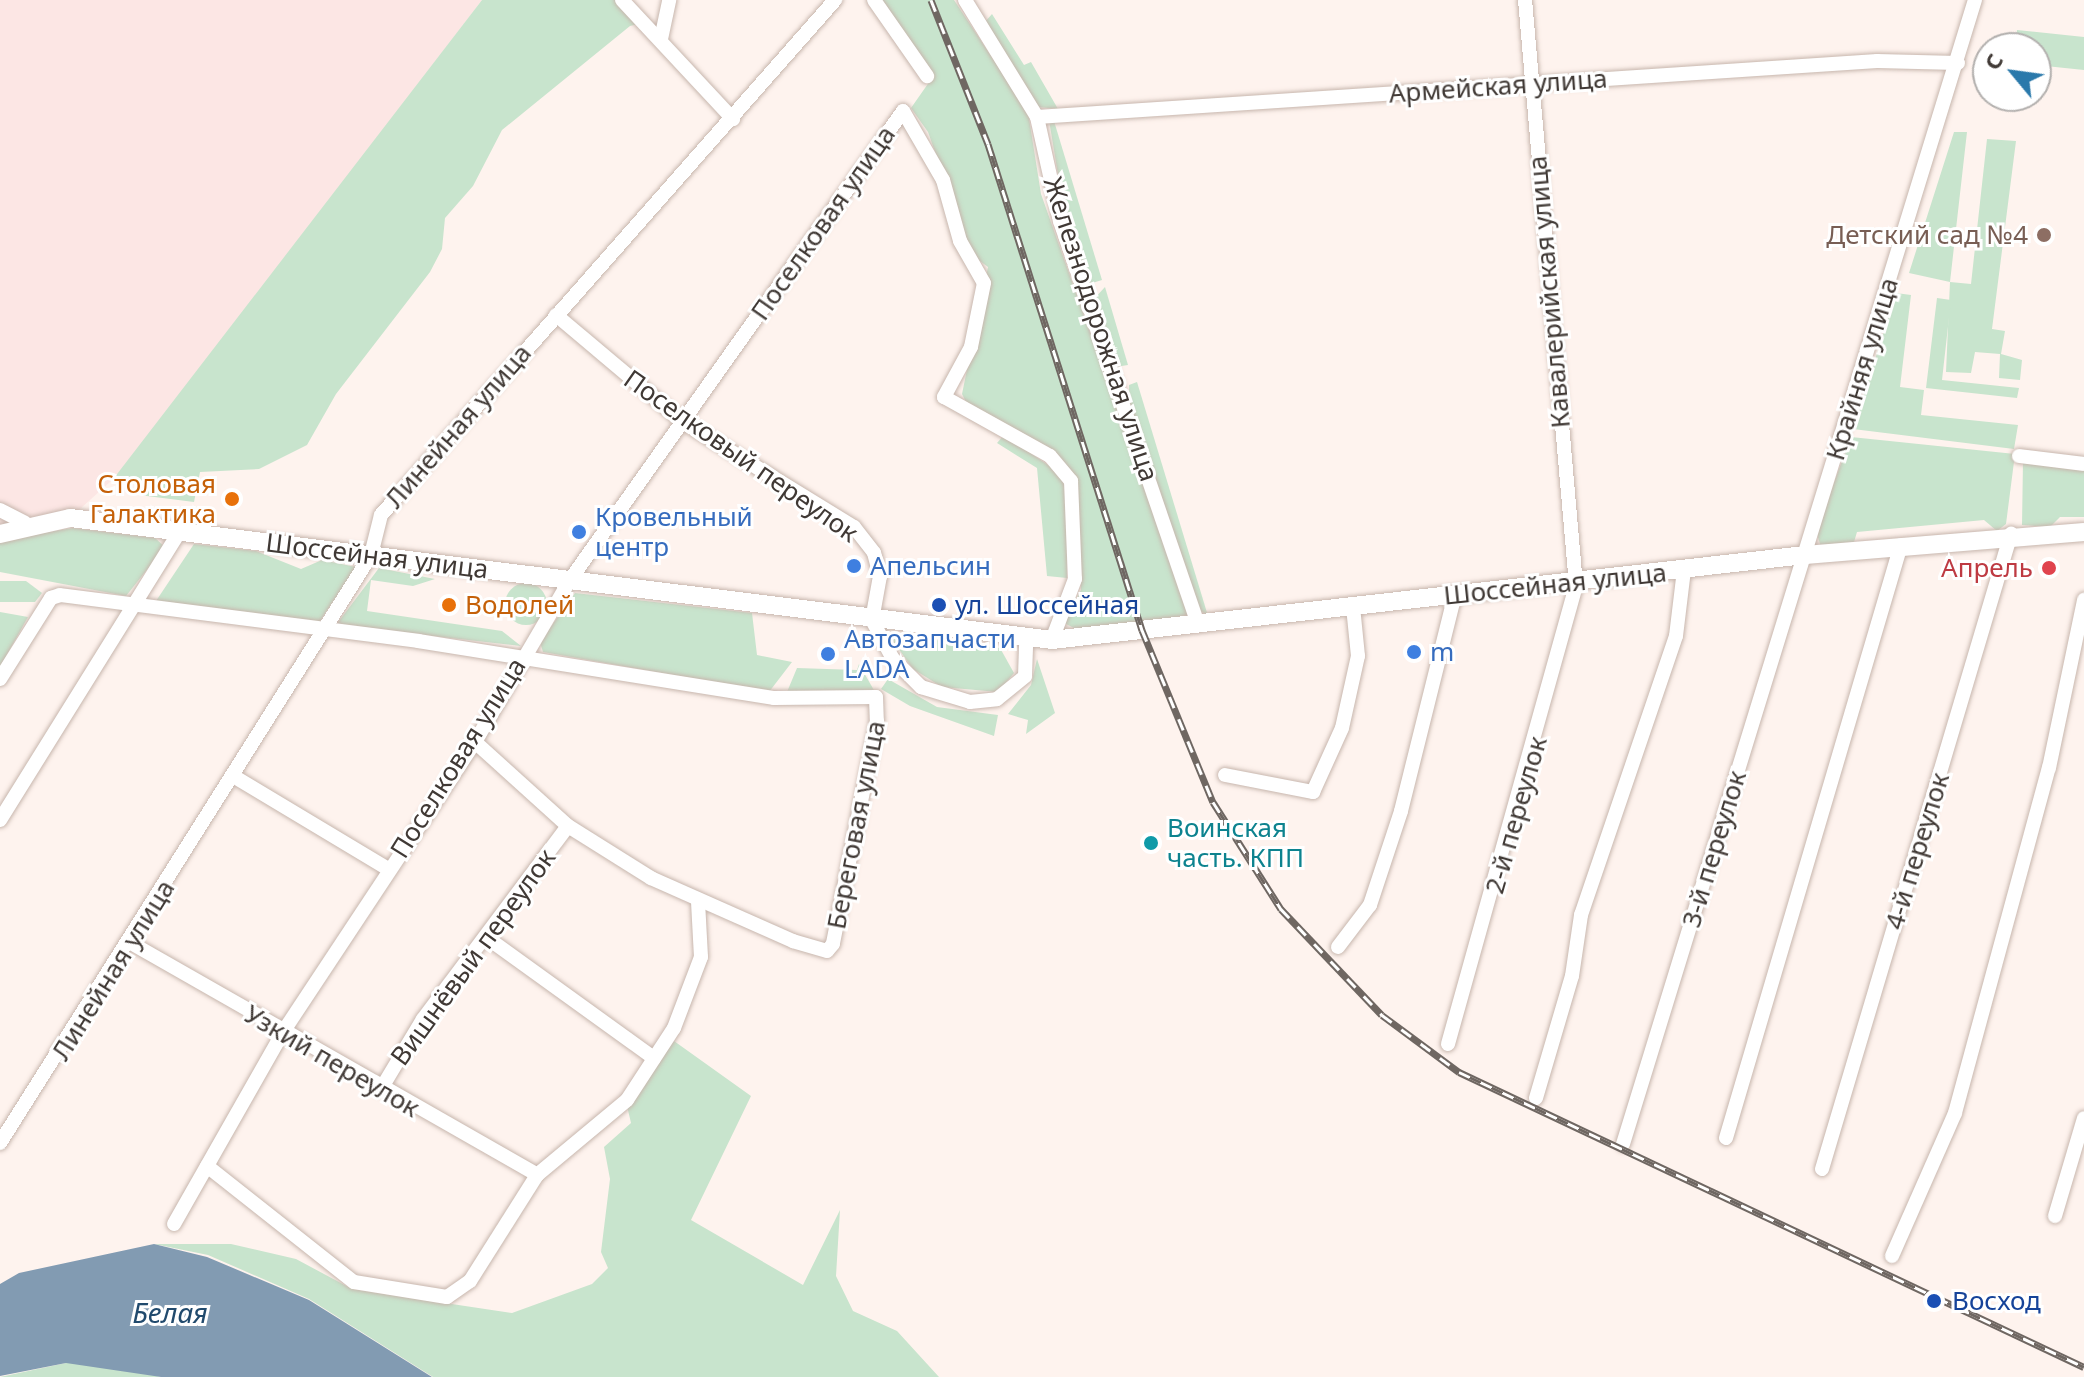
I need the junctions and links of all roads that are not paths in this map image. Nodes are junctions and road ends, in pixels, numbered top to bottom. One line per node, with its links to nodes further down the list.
1 (622, 0): 8 (street)
2 (669, 0): 8 (street)
3 (835, 0): 13 (street, Линейная улица)
4 (874, 0): 10 (street)
5 (965, 0): 12 (street, Железнодорожная улица)
6 (1525, 0): 11 (street, Кавалерийская улица)
7 (1975, 0): 9 (street, Крайняя улица)
8 (661, 39): 13 (street)
9 (1958, 63): 11 (street, Армейская улица); 26 (street, Крайняя улица)
10 (927, 76)
11 (1530, 83): 12 (street, Армейская улица); 29 (street, Кавалерийская улица)
12 (1037, 117): 35 (street, Железнодорожная улица)
13 (733, 119): 14 (street, Линейная улица)
14 (556, 315): 15 (street, Поселковый переулок); 25 (street, Линейная улица)
15 (683, 422): 28 (street, Поселковая улица); 34 (street, Поселковый переулок); 38 (street, Поселковая улица)
16 (2019, 456): 17 (street)
17 (2084, 464)
18 (0, 510): 19 (street)
19 (25, 523): 20 (main road, Шоссейная улица); 22 (main road, Шоссейная улица)
20 (179, 532): 25 (main road, Шоссейная улица); 32 (street)
21 (2084, 532): 23 (main road, Шоссейная улица)
22 (0, 534)
23 (2011, 534): 24 (main road, Шоссейная улица); 61 (street, 4-й переулок)
24 (1901, 545): 26 (main road, Шоссейная улица); 57 (street)
25 (371, 555): 28 (main road, Шоссейная улица); 36 (street, Линейная улица)
26 (1805, 555): 27 (main road, Шоссейная улица); 59 (street, 3-й переулок)
27 (1684, 570): 29 (main road, Шоссейная улица); 55 (street)
28 (570, 580): 34 (main road, Шоссейная улица); 39 (street, Поселковая улица)
29 (1576, 585): 30 (main road, Шоссейная улица); 52 (street, 2-й переулок)
30 (1455, 595): 33 (main road, Шоссейная улица); 50 (street)
31 (2084, 600): 65 (street)
32 (133, 606): 36 (street); 40 (street); 44 (street)
33 (1353, 607): 35 (main road, Шоссейная улица); 42 (street)
34 (872, 620): 37 (main road, Шоссейная улица); 37 (street)
35 (1198, 624): 38 (main road, Шоссейная улица)
36 (325, 628): 39 (street); 43 (street, Линейная улица)
37 (1026, 639): 38 (main road, Шоссейная улица)
38 (1052, 640)
39 (520, 660): 41 (street, Поселковая улица); 47 (street, Береговая улица)
40 (0, 679)
41 (475, 742): 45 (street); 46 (street, Поселковая улица)
42 (1225, 775)
43 (235, 777): 46 (street); 49 (street, Линейная улица)
44 (0, 820)
45 (568, 826): 47 (street); 48 (street, Вишнёвый переулок)
46 (388, 869): 51 (street, Поселковая улица)
47 (698, 901): 53 (street)
48 (486, 937): 53 (street); 54 (street, Вишнёвый переулок)
49 (131, 943): 51 (street, Узкий переулок); 58 (street, Линейная улица)
50 (1338, 947)
51 (283, 1032): 54 (street, Узкий переулок); 60 (street, Поселковая улица)
52 (1448, 1044)
53 (654, 1058): 62 (street)
54 (381, 1089): 62 (street, Узкий переулок)
55 (1536, 1098)
56 (2084, 1118): 63 (street)
57 (1726, 1138)
58 (0, 1143)
59 (1623, 1144)
60 (207, 1166): 62 (street); 64 (street, Поселковая улица)
61 (1822, 1169)
62 (537, 1175)
63 (2055, 1216)
64 (174, 1224)
65 (1892, 1256)

